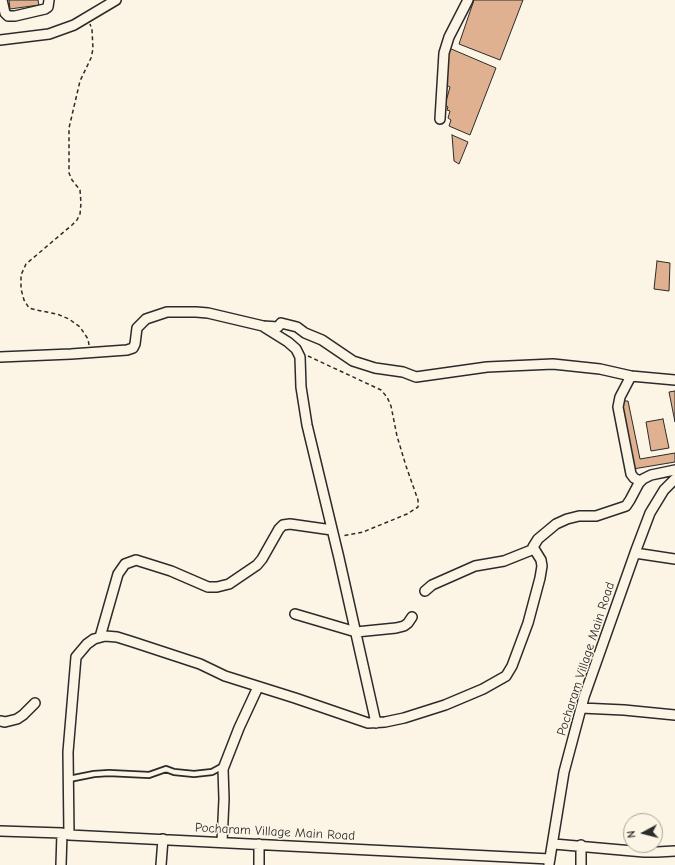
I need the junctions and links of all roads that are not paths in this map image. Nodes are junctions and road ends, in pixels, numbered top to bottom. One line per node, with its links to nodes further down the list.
1 (2, 0): 2 (street)
2 (49, 0)
3 (116, 0): 5 (street)
4 (468, 0): 6 (street)
5 (0, 40)
6 (440, 119)
7 (263, 326): 8 (street); 9 (street); 14 (street)
8 (0, 357)
9 (631, 376): 10 (street); 13 (street)
10 (675, 380)
11 (675, 470): 13 (street)
12 (675, 479): 16 (street, Pocharam Village Main Road)
13 (640, 481): 15 (street)
14 (333, 534): 21 (street); 22 (street)
15 (534, 549): 18 (street); 28 (street)
16 (635, 553): 17 (street); 25 (street, Pocharam Village Main Road)
17 (675, 559)
18 (425, 591)
19 (295, 614): 21 (street)
20 (412, 617): 21 (street)
21 (356, 632): 28 (street)
22 (100, 637): 23 (street); 30 (street)
23 (258, 687): 28 (street); 29 (street)
24 (34, 703): 27 (street)
25 (581, 708): 26 (street); 36 (street, Pocharam Village Main Road)
26 (675, 715)
27 (0, 721)
28 (376, 723)
29 (224, 765): 30 (lane); 34 (street)
30 (69, 778): 32 (street)
31 (0, 831): 32 (street, Pocharam Village Main Road)
32 (66, 834): 33 (street, Pocharam Village Main Road); 40 (street)
33 (163, 839): 34 (street, Pocharam Village Main Road); 41 (street)
34 (222, 842): 35 (street, Pocharam Village Main Road)
35 (259, 844): 39 (street, Pocharam Village Main Road); 42 (street)
36 (554, 844): 37 (street); 39 (street, Pocharam Village Main Road)
37 (581, 846): 38 (street); 43 (street)
38 (675, 851)
39 (550, 862)
40 (61, 865)
41 (161, 865)
42 (259, 865)
43 (581, 865)

